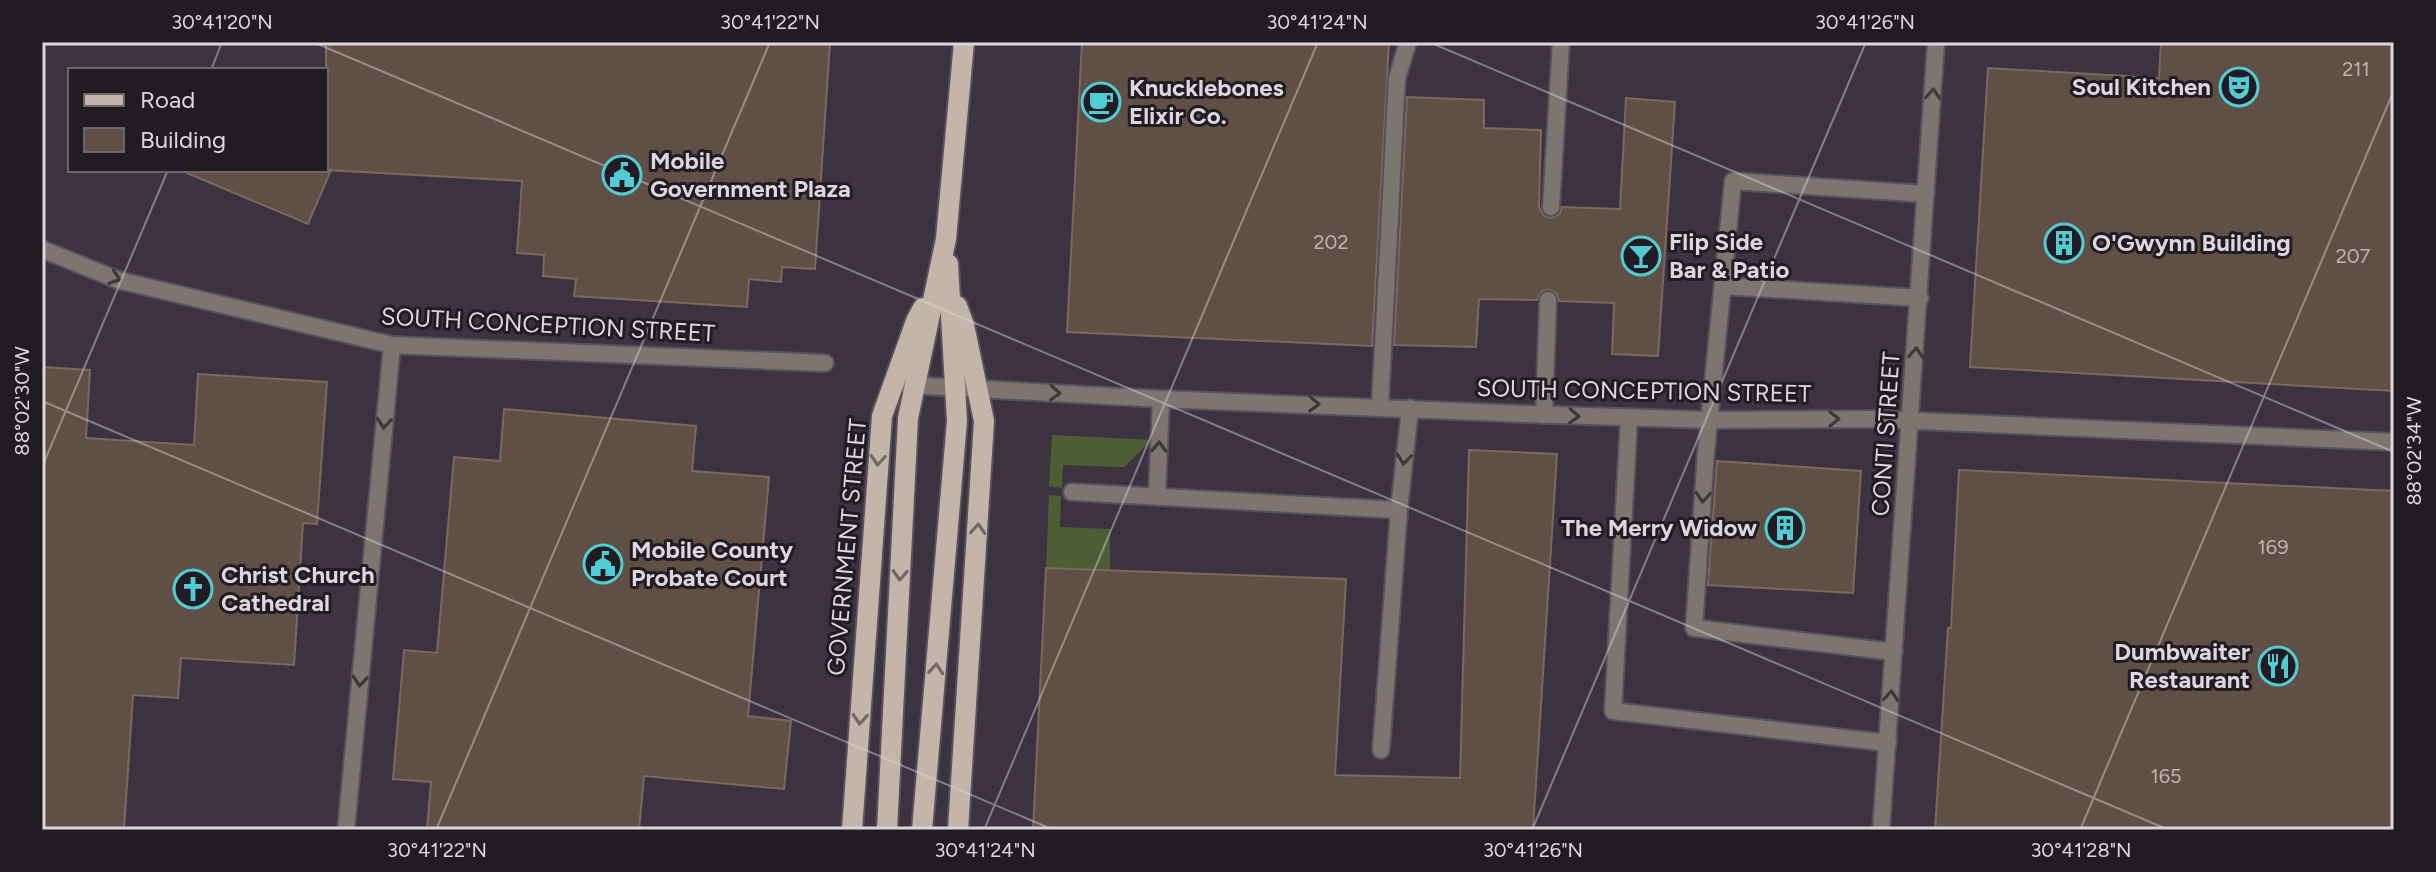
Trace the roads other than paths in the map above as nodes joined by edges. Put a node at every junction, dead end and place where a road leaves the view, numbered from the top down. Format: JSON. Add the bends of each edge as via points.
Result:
{"nodes":[{"id":1,"x":964,"y":42,"type":"edge"},
{"id":2,"x":1408,"y":42,"type":"edge"},
{"id":3,"x":1561,"y":42,"type":"edge"},
{"id":4,"x":1936,"y":42,"type":"edge"},
{"id":5,"x":1926,"y":194,"type":"junction"},
{"id":6,"x":1551,"y":207,"type":"dead end"},
{"id":7,"x":42,"y":249,"type":"edge"},
{"id":8,"x":943,"y":282,"type":"junction"},
{"id":9,"x":1723,"y":286,"type":"junction"},
{"id":10,"x":1920,"y":298,"type":"junction"},
{"id":11,"x":1548,"y":300,"type":"dead end"},
{"id":12,"x":392,"y":345,"type":"junction"},
{"id":13,"x":825,"y":363,"type":"dead end"},
{"id":14,"x":893,"y":384,"type":"junction"},
{"id":15,"x":915,"y":386,"type":"junction"},
{"id":16,"x":955,"y":387,"type":"junction"},
{"id":17,"x":977,"y":389,"type":"junction"},
{"id":18,"x":1161,"y":399,"type":"junction"},
{"id":19,"x":1380,"y":406,"type":"junction"},
{"id":20,"x":1410,"y":408,"type":"junction"},
{"id":21,"x":1544,"y":415,"type":"junction"},
{"id":22,"x":1629,"y":418,"type":"junction"},
{"id":23,"x":1710,"y":420,"type":"junction"},
{"id":24,"x":1911,"y":421,"type":"junction"},
{"id":25,"x":2394,"y":442,"type":"edge"},
{"id":26,"x":1072,"y":492,"type":"dead end"},
{"id":27,"x":1157,"y":496,"type":"junction"},
{"id":28,"x":1399,"y":510,"type":"junction"},
{"id":29,"x":1894,"y":652,"type":"junction"},
{"id":30,"x":1888,"y":743,"type":"junction"},
{"id":31,"x":1381,"y":750,"type":"dead end"},
{"id":32,"x":346,"y":830,"type":"edge"},
{"id":33,"x":852,"y":830,"type":"edge"},
{"id":34,"x":887,"y":830,"type":"edge"},
{"id":35,"x":922,"y":830,"type":"edge"},
{"id":36,"x":958,"y":830,"type":"edge"},
{"id":37,"x":1881,"y":830,"type":"edge"}],
"edges":[{"from":1,"to":8,"type":"main road","name":"GOVERNMENT STREET"},
{"from":2,"to":19,"type":"street","via":[[1397,78]]},
{"from":3,"to":6,"type":"street"},
{"from":5,"to":4,"type":"street","name":"CONTI STREET","one_way":true},
{"from":5,"to":9,"type":"street","via":[[1733,181]]},
{"from":5,"to":10,"type":"street","name":"CONTI STREET"},
{"from":7,"to":12,"type":"street","name":"SOUTH CONCEPTION STREET","one_way":true,"via":[[118,280]]},
{"from":8,"to":14,"type":"main road","name":"GOVERNMENT STREET","via":[[916,321]]},
{"from":8,"to":15,"type":"main road","name":"GOVERNMENT STREET"},
{"from":8,"to":16,"type":"main road","name":"GOVERNMENT STREET"},
{"from":8,"to":17,"type":"main road","via":[[964,325]]},
{"from":9,"to":10,"type":"street"},
{"from":9,"to":23,"type":"street"},
{"from":24,"to":10,"type":"street","name":"CONTI STREET","one_way":true},
{"from":11,"to":21,"type":"street"},
{"from":12,"to":13,"type":"street","name":"SOUTH CONCEPTION STREET"},
{"from":12,"to":32,"type":"street","one_way":true},
{"from":14,"to":15,"type":"street","name":"SOUTH CONCEPTION STREET"},
{"from":14,"to":33,"type":"main road","name":"GOVERNMENT STREET","one_way":true,"via":[[879,435]]},
{"from":15,"to":16,"type":"street","name":"SOUTH CONCEPTION STREET"},
{"from":15,"to":34,"type":"main road","name":"GOVERNMENT STREET","one_way":true,"via":[[907,437]]},
{"from":16,"to":17,"type":"street","name":"SOUTH CONCEPTION STREET"},
{"from":35,"to":16,"type":"main road","name":"GOVERNMENT STREET","one_way":true,"via":[[956,445]]},
{"from":17,"to":18,"type":"street","name":"SOUTH CONCEPTION STREET","one_way":true},
{"from":36,"to":17,"type":"main road","one_way":true,"via":[[983,447]]},
{"from":18,"to":19,"type":"street","name":"SOUTH CONCEPTION STREET","one_way":true},
{"from":27,"to":18,"type":"street","one_way":true},
{"from":19,"to":20,"type":"street","name":"SOUTH CONCEPTION STREET"},
{"from":20,"to":21,"type":"street","name":"SOUTH CONCEPTION STREET"},
{"from":20,"to":28,"type":"street","one_way":true},
{"from":21,"to":22,"type":"street","name":"SOUTH CONCEPTION STREET","one_way":true},
{"from":22,"to":23,"type":"street","name":"SOUTH CONCEPTION STREET"},
{"from":22,"to":30,"type":"street","via":[[1613,711]]},
{"from":23,"to":24,"type":"street","name":"SOUTH CONCEPTION STREET","one_way":true},
{"from":23,"to":29,"type":"street","one_way":true,"via":[[1694,628]]},
{"from":24,"to":25,"type":"street","name":"SOUTH CONCEPTION STREET"},
{"from":24,"to":29,"type":"street","name":"CONTI STREET"},
{"from":26,"to":27,"type":"street"},
{"from":27,"to":28,"type":"street"},
{"from":28,"to":31,"type":"street"},
{"from":30,"to":29,"type":"street","name":"CONTI STREET","one_way":true},
{"from":30,"to":37,"type":"street","name":"CONTI STREET"}]}
